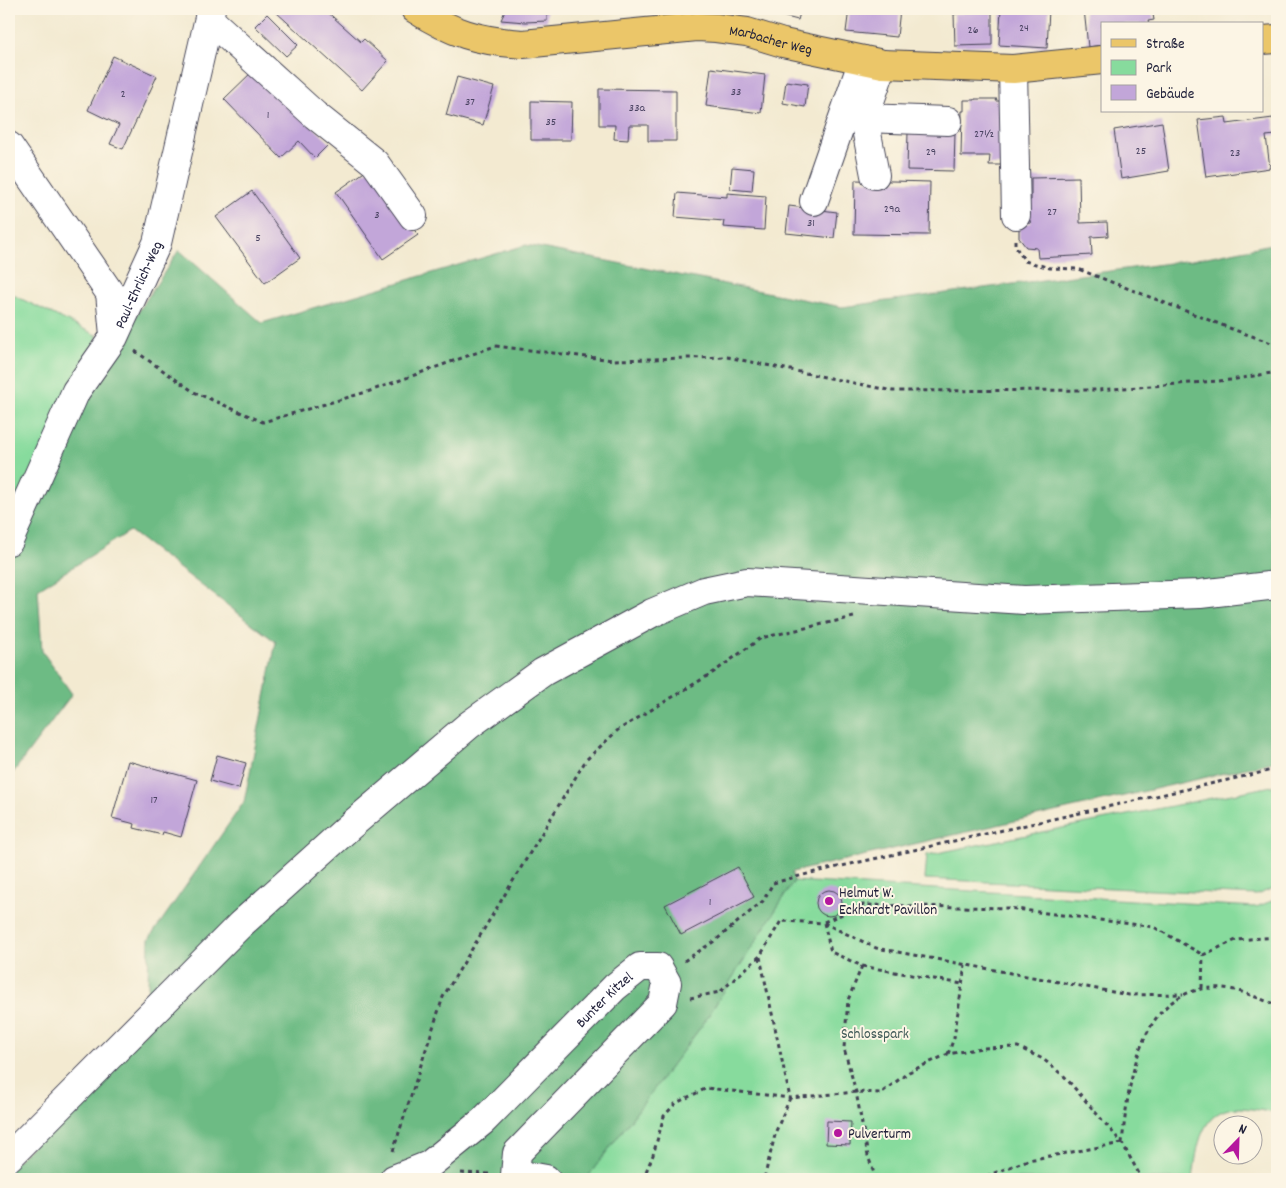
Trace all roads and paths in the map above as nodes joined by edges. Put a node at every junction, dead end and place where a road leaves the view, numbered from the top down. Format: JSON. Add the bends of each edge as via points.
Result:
{"nodes":[{"id":1,"x":415,"y":9,"type":"edge"},
{"id":2,"x":210,"y":14,"type":"edge"},
{"id":3,"x":1277,"y":39,"type":"edge"},
{"id":4,"x":1264,"y":40,"type":"edge"},
{"id":5,"x":1101,"y":60,"type":"edge"},
{"id":6,"x":873,"y":62,"type":"junction"},
{"id":7,"x":1013,"y":69,"type":"junction"},
{"id":8,"x":864,"y":118,"type":"junction"},
{"id":9,"x":948,"y":121,"type":"dead end"},
{"id":10,"x":9,"y":146,"type":"edge"},
{"id":11,"x":875,"y":175,"type":"dead end"},
{"id":12,"x":814,"y":201,"type":"dead end"},
{"id":13,"x":1016,"y":214,"type":"joint"},
{"id":14,"x":414,"y":216,"type":"dead end"},
{"id":15,"x":114,"y":337,"type":"junction"},
{"id":16,"x":1277,"y":345,"type":"edge"},
{"id":17,"x":1277,"y":372,"type":"edge"},
{"id":18,"x":9,"y":540,"type":"edge"},
{"id":19,"x":1277,"y":585,"type":"edge"},
{"id":20,"x":862,"y":614,"type":"dead end"},
{"id":21,"x":1277,"y":769,"type":"edge"},
{"id":22,"x":824,"y":923,"type":"junction"},
{"id":23,"x":1277,"y":937,"type":"edge"},
{"id":24,"x":1203,"y":954,"type":"junction"},
{"id":25,"x":760,"y":956,"type":"junction"},
{"id":26,"x":965,"y":965,"type":"junction"},
{"id":27,"x":862,"y":966,"type":"junction"},
{"id":28,"x":662,"y":975,"type":"junction"},
{"id":29,"x":962,"y":984,"type":"junction"},
{"id":30,"x":1202,"y":988,"type":"junction"},
{"id":31,"x":720,"y":992,"type":"dead end"},
{"id":32,"x":1183,"y":994,"type":"junction"},
{"id":33,"x":1277,"y":1005,"type":"edge"},
{"id":34,"x":948,"y":1054,"type":"junction"},
{"id":35,"x":856,"y":1092,"type":"junction"},
{"id":36,"x":790,"y":1098,"type":"junction"},
{"id":37,"x":1122,"y":1143,"type":"junction"},
{"id":38,"x":392,"y":1152,"type":"dead end"},
{"id":39,"x":9,"y":1157,"type":"edge"},
{"id":40,"x":458,"y":1173,"type":"dead end"},
{"id":41,"x":515,"y":1175,"type":"junction"},
{"id":42,"x":394,"y":1179,"type":"edge"},
{"id":43,"x":546,"y":1179,"type":"edge"},
{"id":44,"x":643,"y":1179,"type":"edge"},
{"id":45,"x":764,"y":1179,"type":"edge"},
{"id":46,"x":876,"y":1179,"type":"edge"},
{"id":47,"x":978,"y":1179,"type":"edge"},
{"id":48,"x":1142,"y":1179,"type":"edge"}],
"edges":[{"from":1,"to":6,"type":"main road","name":"Marbacher Weg","via":[[438,24],[494,42],[523,44],[716,28],[748,32],[783,43]]},
{"from":2,"to":14,"type":"street","via":[[315,115],[375,163]]},
{"from":2,"to":15,"type":"street","name":"Paul-Ehrlich-Weg","via":[[157,243]]},
{"from":3,"to":4,"type":"main road"},
{"from":5,"to":7,"type":"main road","name":"Marbacher Weg"},
{"from":6,"to":7,"type":"main road","name":"Marbacher Weg"},
{"from":6,"to":8,"type":"street"},
{"from":6,"to":12,"type":"street"},
{"from":7,"to":13,"type":"street"},
{"from":8,"to":9,"type":"street"},
{"from":8,"to":11,"type":"street"},
{"from":10,"to":15,"type":"street","via":[[110,293]]},
{"from":13,"to":16,"type":"path","via":[[1015,246],[1025,261],[1050,268],[1078,269]]},
{"from":15,"to":17,"type":"path","via":[[194,392],[263,422],[370,391],[496,346],[613,360],[727,357],[893,391],[1098,390],[1231,380]]},
{"from":15,"to":18,"type":"street","name":"Paul-Ehrlich-Weg","via":[[76,391]]},
{"from":19,"to":39,"type":"street","via":[[1200,594],[1024,600],[747,582],[704,591],[652,613],[543,672],[469,725],[240,924]]},
{"from":20,"to":38,"type":"path","via":[[761,638],[714,672],[618,730],[586,760],[443,997]]},
{"from":21,"to":28,"type":"path","via":[[773,883],[763,901],[716,940]]},
{"from":22,"to":24,"type":"path","via":[[864,905],[1008,908],[1154,927]]},
{"from":22,"to":25,"type":"path","via":[[781,921]]},
{"from":22,"to":26,"type":"path","via":[[876,948]]},
{"from":22,"to":27,"type":"path","via":[[831,952]]},
{"from":23,"to":24,"type":"path","via":[[1236,940]]},
{"from":24,"to":30,"type":"path"},
{"from":25,"to":31,"type":"path"},
{"from":25,"to":36,"type":"path"},
{"from":26,"to":29,"type":"path"},
{"from":26,"to":32,"type":"path","via":[[1130,995]]},
{"from":27,"to":29,"type":"path"},
{"from":27,"to":35,"type":"path","via":[[848,1000],[844,1048]]},
{"from":28,"to":41,"type":"street","via":[[667,983],[663,1003],[517,1153]]},
{"from":28,"to":42,"type":"street","name":"Bunter Kitzel","via":[[658,967],[640,967],[615,987],[483,1121],[429,1165]]},
{"from":29,"to":34,"type":"path","via":[[954,1038]]},
{"from":30,"to":32,"type":"path"},
{"from":30,"to":33,"type":"path","via":[[1224,988]]},
{"from":32,"to":37,"type":"path","via":[[1166,1004],[1137,1056],[1127,1099]]},
{"from":34,"to":35,"type":"path","via":[[909,1072],[881,1093]]},
{"from":34,"to":37,"type":"path","via":[[982,1048],[1018,1047],[1043,1059],[1065,1077]]},
{"from":35,"to":36,"type":"path"},
{"from":35,"to":46,"type":"path","via":[[868,1156]]},
{"from":36,"to":44,"type":"path","via":[[707,1088],[676,1102],[664,1116]]},
{"from":36,"to":45,"type":"path","via":[[776,1131]]},
{"from":37,"to":47,"type":"path","via":[[1028,1160]]},
{"from":37,"to":48,"type":"path"},
{"from":40,"to":41,"type":"path"},
{"from":41,"to":43,"type":"street"}]}
